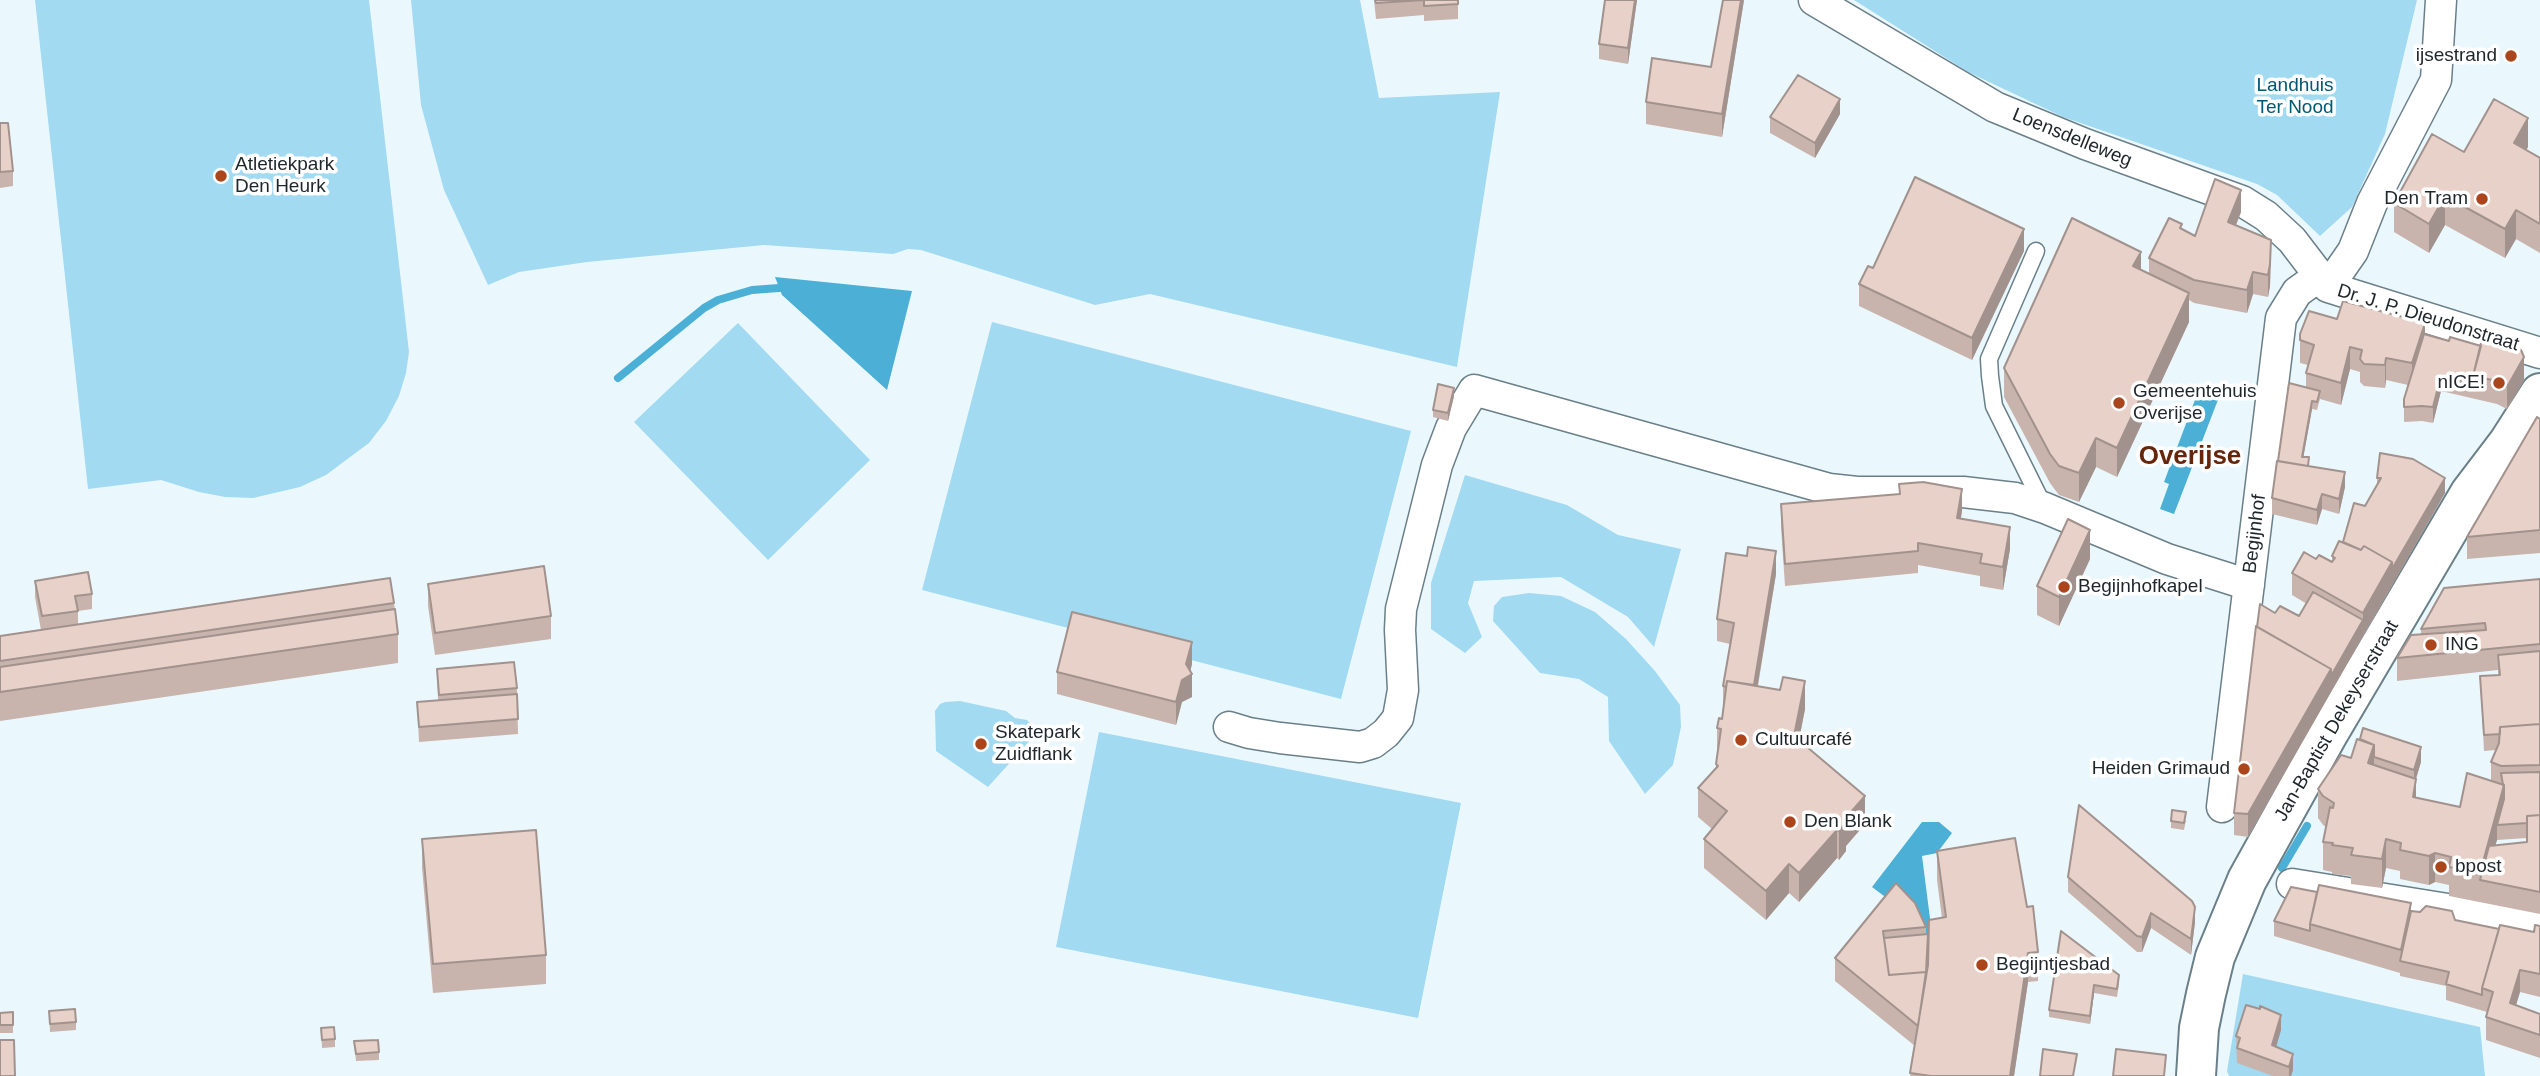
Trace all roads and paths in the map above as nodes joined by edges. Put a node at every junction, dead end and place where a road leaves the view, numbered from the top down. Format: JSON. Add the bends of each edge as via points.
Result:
{"nodes":[{"id":1,"x":1814,"y":0,"type":"edge"},
{"id":2,"x":2441,"y":0,"type":"edge"},
{"id":3,"x":2036,"y":251,"type":"dead end"},
{"id":4,"x":2324,"y":283,"type":"junction"},
{"id":5,"x":2540,"y":353,"type":"edge"},
{"id":6,"x":2540,"y":393,"type":"edge"},
{"id":7,"x":2045,"y":508,"type":"junction"},
{"id":8,"x":2249,"y":585,"type":"junction"},
{"id":9,"x":1229,"y":727,"type":"dead end"},
{"id":10,"x":2222,"y":807,"type":"dead end"},
{"id":11,"x":2292,"y":884,"type":"edge"},
{"id":12,"x":2540,"y":924,"type":"edge"},
{"id":13,"x":2196,"y":1076,"type":"edge"}],
"edges":[{"from":1,"to":4,"type":"street","name":"Loensdelleweg","via":[[1994,107],[2242,201],[2292,240]]},
{"from":2,"to":4,"type":"street","name":"Begijnhof","via":[[2436,80],[2353,251]]},
{"from":3,"to":7,"type":"lane","via":[[1989,359],[1994,406]]},
{"from":4,"to":5,"type":"street","name":"Dr. J. P. Dieudonstraat"},
{"from":4,"to":8,"type":"street","name":"Begijnhof","via":[[2311,282],[2297,292],[2281,318]]},
{"from":6,"to":13,"type":"main road","name":"Jan-Baptist Dekeyserstraat","via":[[2470,493],[2225,898],[2199,1028]]},
{"from":7,"to":8,"type":"street","via":[[2167,559]]},
{"from":7,"to":9,"type":"street","via":[[1994,494],[1829,489],[1474,390],[1451,428],[1437,465],[1401,609],[1403,690],[1398,718],[1373,743],[1360,747]]},
{"from":8,"to":10,"type":"street","name":"Begijnhof"},
{"from":11,"to":12,"type":"street"}]}
